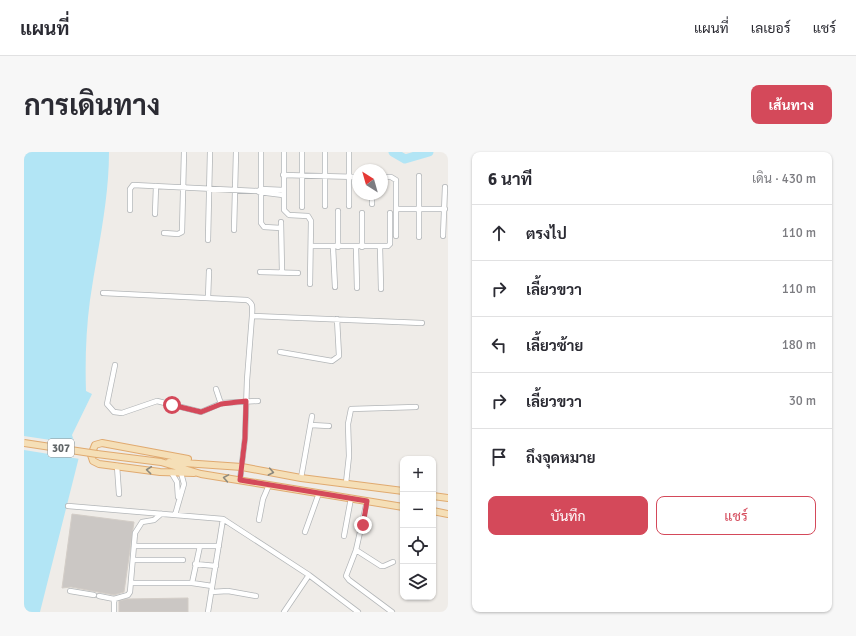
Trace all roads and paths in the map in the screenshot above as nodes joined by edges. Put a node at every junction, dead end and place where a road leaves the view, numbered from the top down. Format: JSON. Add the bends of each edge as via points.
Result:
{"nodes":[{"id":1,"x":184,"y":152,"type":"edge"},
{"id":2,"x":210,"y":152,"type":"edge"},
{"id":3,"x":236,"y":152,"type":"edge"},
{"id":4,"x":261,"y":152,"type":"edge"},
{"id":5,"x":284,"y":152,"type":"edge"},
{"id":6,"x":302,"y":152,"type":"edge"},
{"id":7,"x":325,"y":152,"type":"edge"},
{"id":8,"x":349,"y":152,"type":"edge"},
{"id":9,"x":283,"y":175,"type":"junction"},
{"id":10,"x":419,"y":176,"type":"dead end"},
{"id":11,"x":302,"y":177,"type":"junction"},
{"id":12,"x":324,"y":177,"type":"junction"},
{"id":13,"x":348,"y":177,"type":"junction"},
{"id":14,"x":352,"y":177,"type":"edge"},
{"id":15,"x":388,"y":178,"type":"edge"},
{"id":16,"x":156,"y":186,"type":"junction"},
{"id":17,"x":183,"y":187,"type":"junction"},
{"id":18,"x":445,"y":187,"type":"dead end"},
{"id":19,"x":209,"y":188,"type":"junction"},
{"id":20,"x":235,"y":189,"type":"junction"},
{"id":21,"x":260,"y":191,"type":"junction"},
{"id":22,"x":283,"y":193,"type":"junction"},
{"id":23,"x":372,"y":200,"type":"edge"},
{"id":24,"x":446,"y":200,"type":"edge"},
{"id":25,"x":372,"y":204,"type":"dead end"},
{"id":26,"x":325,"y":206,"type":"dead end"},
{"id":27,"x":349,"y":206,"type":"dead end"},
{"id":28,"x":302,"y":207,"type":"dead end"},
{"id":29,"x":396,"y":209,"type":"junction"},
{"id":30,"x":419,"y":209,"type":"junction"},
{"id":31,"x":445,"y":209,"type":"junction"},
{"id":32,"x":130,"y":210,"type":"dead end"},
{"id":33,"x":338,"y":211,"type":"dead end"},
{"id":34,"x":362,"y":213,"type":"dead end"},
{"id":35,"x":390,"y":213,"type":"dead end"},
{"id":36,"x":155,"y":214,"type":"dead end"},
{"id":37,"x":446,"y":226,"type":"edge"},
{"id":38,"x":234,"y":230,"type":"dead end"},
{"id":39,"x":164,"y":233,"type":"dead end"},
{"id":40,"x":396,"y":236,"type":"dead end"},
{"id":41,"x":444,"y":236,"type":"dead end"},
{"id":42,"x":419,"y":237,"type":"dead end"},
{"id":43,"x":208,"y":240,"type":"dead end"},
{"id":44,"x":311,"y":246,"type":"junction"},
{"id":45,"x":336,"y":247,"type":"junction"},
{"id":46,"x":356,"y":247,"type":"junction"},
{"id":47,"x":362,"y":247,"type":"junction"},
{"id":48,"x":380,"y":247,"type":"junction"},
{"id":49,"x":209,"y":271,"type":"dead end"},
{"id":50,"x":260,"y":272,"type":"dead end"},
{"id":51,"x":282,"y":272,"type":"junction"},
{"id":52,"x":298,"y":273,"type":"dead end"},
{"id":53,"x":310,"y":284,"type":"dead end"},
{"id":54,"x":335,"y":287,"type":"dead end"},
{"id":55,"x":357,"y":288,"type":"dead end"},
{"id":56,"x":381,"y":289,"type":"dead end"},
{"id":57,"x":103,"y":293,"type":"dead end"},
{"id":58,"x":208,"y":298,"type":"junction"},
{"id":59,"x":252,"y":316,"type":"junction"},
{"id":60,"x":337,"y":320,"type":"junction"},
{"id":61,"x":422,"y":323,"type":"dead end"},
{"id":62,"x":280,"y":352,"type":"dead end"},
{"id":63,"x":115,"y":365,"type":"dead end"},
{"id":64,"x":216,"y":389,"type":"dead end"},
{"id":65,"x":246,"y":401,"type":"junction"},
{"id":66,"x":258,"y":401,"type":"dead end"},
{"id":67,"x":221,"y":404,"type":"junction"},
{"id":68,"x":416,"y":407,"type":"dead end"},
{"id":69,"x":312,"y":416,"type":"dead end"},
{"id":70,"x":311,"y":425,"type":"junction"},
{"id":71,"x":329,"y":426,"type":"dead end"},
{"id":72,"x":24,"y":443,"type":"edge"},
{"id":73,"x":161,"y":462,"type":"junction"},
{"id":74,"x":205,"y":463,"type":"junction"},
{"id":75,"x":117,"y":466,"type":"junction"},
{"id":76,"x":242,"y":467,"type":"junction"},
{"id":77,"x":170,"y":472,"type":"junction"},
{"id":78,"x":181,"y":473,"type":"junction"},
{"id":79,"x":201,"y":474,"type":"junction"},
{"id":80,"x":301,"y":478,"type":"junction"},
{"id":81,"x":240,"y":480,"type":"junction"},
{"id":82,"x":346,"y":483,"type":"junction"},
{"id":83,"x":269,"y":485,"type":"junction"},
{"id":84,"x":400,"y":491,"type":"edge"},
{"id":85,"x":319,"y":493,"type":"junction"},
{"id":86,"x":119,"y":494,"type":"dead end"},
{"id":87,"x":436,"y":496,"type":"edge"},
{"id":88,"x":351,"y":498,"type":"junction"},
{"id":89,"x":448,"y":498,"type":"edge"},
{"id":90,"x":178,"y":499,"type":"junction"},
{"id":91,"x":367,"y":501,"type":"junction"},
{"id":92,"x":68,"y":506,"type":"dead end"},
{"id":93,"x":400,"y":506,"type":"edge"},
{"id":94,"x":436,"y":512,"type":"edge"},
{"id":95,"x":161,"y":514,"type":"junction"},
{"id":96,"x":448,"y":514,"type":"edge"},
{"id":97,"x":175,"y":515,"type":"junction"},
{"id":98,"x":223,"y":519,"type":"junction"},
{"id":99,"x":260,"y":520,"type":"dead end"},
{"id":100,"x":305,"y":532,"type":"dead end"},
{"id":101,"x":344,"y":536,"type":"dead end"},
{"id":102,"x":134,"y":546,"type":"junction"},
{"id":103,"x":200,"y":546,"type":"junction"},
{"id":104,"x":219,"y":546,"type":"junction"},
{"id":105,"x":356,"y":550,"type":"junction"},
{"id":106,"x":133,"y":560,"type":"junction"},
{"id":107,"x":183,"y":560,"type":"dead end"},
{"id":108,"x":393,"y":562,"type":"dead end"},
{"id":109,"x":195,"y":564,"type":"junction"},
{"id":110,"x":216,"y":566,"type":"junction"},
{"id":111,"x":309,"y":575,"type":"junction"},
{"id":112,"x":131,"y":583,"type":"junction"},
{"id":113,"x":192,"y":583,"type":"junction"},
{"id":114,"x":212,"y":586,"type":"junction"},
{"id":115,"x":70,"y":591,"type":"dead end"},
{"id":116,"x":211,"y":592,"type":"junction"},
{"id":117,"x":256,"y":596,"type":"dead end"},
{"id":118,"x":114,"y":599,"type":"junction"},
{"id":119,"x":114,"y":612,"type":"edge"},
{"id":120,"x":208,"y":612,"type":"edge"},
{"id":121,"x":284,"y":612,"type":"edge"},
{"id":122,"x":358,"y":612,"type":"edge"},
{"id":123,"x":392,"y":612,"type":"edge"}],
"edges":[{"from":1,"to":17,"type":"street"},
{"from":2,"to":19,"type":"street"},
{"from":3,"to":20,"type":"street"},
{"from":4,"to":21,"type":"street"},
{"from":5,"to":9,"type":"street"},
{"from":6,"to":11,"type":"street"},
{"from":7,"to":12,"type":"street"},
{"from":8,"to":13,"type":"street"},
{"from":9,"to":11,"type":"street"},
{"from":9,"to":22,"type":"street"},
{"from":10,"to":30,"type":"street"},
{"from":11,"to":12,"type":"street"},
{"from":11,"to":28,"type":"street"},
{"from":12,"to":13,"type":"street"},
{"from":12,"to":26,"type":"street"},
{"from":13,"to":14,"type":"street"},
{"from":13,"to":27,"type":"street"},
{"from":15,"to":29,"type":"street","via":[[396,180]]},
{"from":16,"to":17,"type":"street"},
{"from":16,"to":32,"type":"street","via":[[131,186]]},
{"from":16,"to":36,"type":"street"},
{"from":17,"to":19,"type":"street"},
{"from":17,"to":39,"type":"street","via":[[182,232]]},
{"from":18,"to":24,"type":"street"},
{"from":19,"to":20,"type":"street"},
{"from":19,"to":43,"type":"street"},
{"from":20,"to":21,"type":"street"},
{"from":20,"to":38,"type":"street"},
{"from":21,"to":22,"type":"street"},
{"from":21,"to":51,"type":"street","via":[[262,226],[281,225]]},
{"from":22,"to":44,"type":"street","via":[[285,213],[310,217]]},
{"from":23,"to":25,"type":"street"},
{"from":24,"to":31,"type":"street"},
{"from":29,"to":30,"type":"street"},
{"from":29,"to":40,"type":"street"},
{"from":30,"to":31,"type":"street"},
{"from":30,"to":42,"type":"street"},
{"from":31,"to":37,"type":"street"},
{"from":33,"to":45,"type":"street"},
{"from":34,"to":47,"type":"street"},
{"from":35,"to":48,"type":"street","via":[[390,244]]},
{"from":37,"to":41,"type":"street"},
{"from":44,"to":45,"type":"street"},
{"from":44,"to":53,"type":"street"},
{"from":45,"to":46,"type":"street"},
{"from":45,"to":54,"type":"street"},
{"from":46,"to":47,"type":"street"},
{"from":46,"to":55,"type":"street"},
{"from":47,"to":48,"type":"street"},
{"from":48,"to":56,"type":"street"},
{"from":49,"to":58,"type":"street"},
{"from":50,"to":51,"type":"street"},
{"from":51,"to":52,"type":"street"},
{"from":57,"to":58,"type":"street"},
{"from":58,"to":59,"type":"street","via":[[247,300],[252,305]]},
{"from":59,"to":60,"type":"street"},
{"from":59,"to":65,"type":"street"},
{"from":60,"to":61,"type":"street"},
{"from":60,"to":62,"type":"street","via":[[338,356],[332,361]]},
{"from":63,"to":67,"type":"street","via":[[107,404],[114,412],[122,413],[157,401],[201,412]]},
{"from":64,"to":67,"type":"street"},
{"from":65,"to":66,"type":"street"},
{"from":65,"to":67,"type":"street"},
{"from":65,"to":76,"type":"street"},
{"from":68,"to":82,"type":"street","via":[[351,409]]},
{"from":69,"to":70,"type":"street"},
{"from":70,"to":71,"type":"street"},
{"from":70,"to":80,"type":"street"},
{"from":72,"to":73,"type":"main road","number":"307","bridge":true},
{"from":73,"to":74,"type":"main road","number":"307"},
{"from":73,"to":79,"type":"main road","number":"307"},
{"from":74,"to":75,"type":"main road","via":[[112,444],[95,445],[91,455],[93,461]]},
{"from":74,"to":76,"type":"main road","number":"307"},
{"from":77,"to":75,"type":"main road","one_way":true},
{"from":75,"to":86,"type":"street"},
{"from":76,"to":80,"type":"main road","number":"307","one_way":true},
{"from":76,"to":81,"type":"street"},
{"from":77,"to":78,"type":"main road"},
{"from":77,"to":90,"type":"street","via":[[177,482]]},
{"from":78,"to":79,"type":"main road"},
{"from":78,"to":90,"type":"street","via":[[184,484]]},
{"from":81,"to":79,"type":"main road","number":"307","one_way":true},
{"from":80,"to":82,"type":"main road","number":"307"},
{"from":81,"to":83,"type":"main road","number":"307"},
{"from":82,"to":84,"type":"main road","number":"307"},
{"from":83,"to":85,"type":"main road","number":"307"},
{"from":83,"to":99,"type":"street","via":[[263,499]]},
{"from":85,"to":88,"type":"main road","number":"307"},
{"from":85,"to":100,"type":"street"},
{"from":87,"to":89,"type":"main road"},
{"from":88,"to":91,"type":"main road","number":"307"},
{"from":88,"to":101,"type":"street"},
{"from":90,"to":97,"type":"street"},
{"from":91,"to":93,"type":"main road","number":"307"},
{"from":91,"to":105,"type":"street"},
{"from":92,"to":95,"type":"street"},
{"from":94,"to":96,"type":"main road"},
{"from":95,"to":97,"type":"street"},
{"from":95,"to":102,"type":"street","via":[[154,520],[138,525]]},
{"from":97,"to":98,"type":"street"},
{"from":98,"to":104,"type":"street"},
{"from":98,"to":111,"type":"street"},
{"from":102,"to":103,"type":"street"},
{"from":102,"to":106,"type":"street"},
{"from":103,"to":104,"type":"street"},
{"from":103,"to":109,"type":"street"},
{"from":104,"to":110,"type":"street"},
{"from":105,"to":108,"type":"street","via":[[380,566]]},
{"from":105,"to":123,"type":"street","via":[[346,573],[347,578]]},
{"from":106,"to":107,"type":"street"},
{"from":106,"to":112,"type":"street"},
{"from":109,"to":110,"type":"street"},
{"from":109,"to":113,"type":"street"},
{"from":110,"to":114,"type":"street"},
{"from":111,"to":121,"type":"street"},
{"from":111,"to":122,"type":"street"},
{"from":112,"to":113,"type":"street"},
{"from":112,"to":118,"type":"street","via":[[128,595]]},
{"from":113,"to":114,"type":"street"},
{"from":114,"to":116,"type":"street"},
{"from":115,"to":118,"type":"street"},
{"from":116,"to":117,"type":"street","via":[[228,591]]},
{"from":116,"to":120,"type":"street"},
{"from":118,"to":119,"type":"street"}]}
